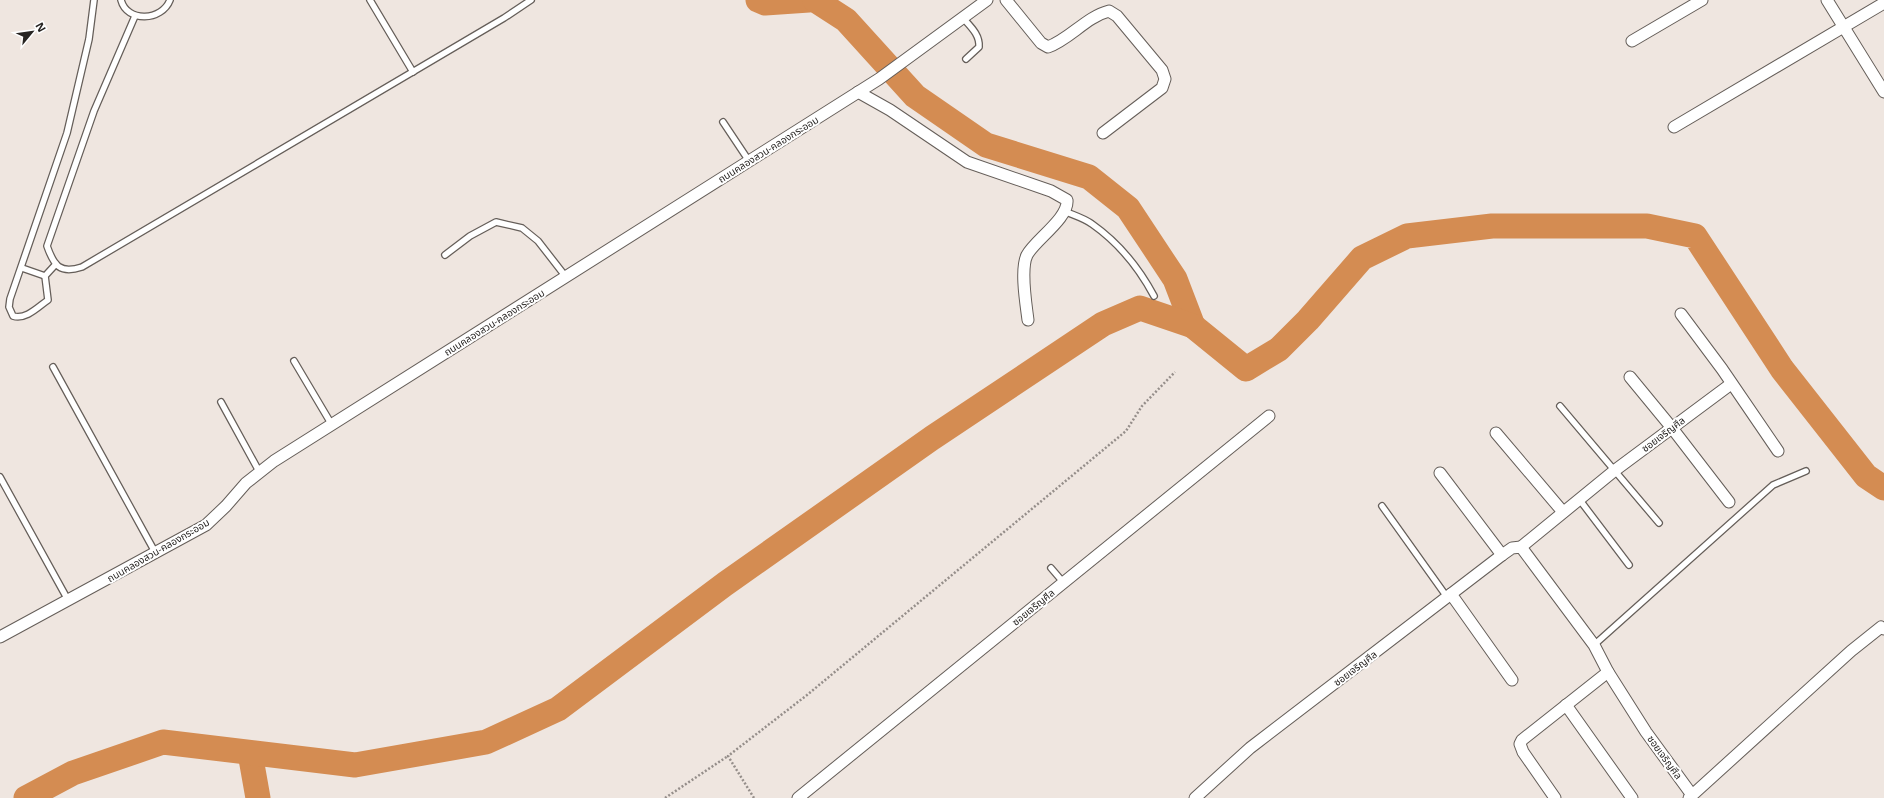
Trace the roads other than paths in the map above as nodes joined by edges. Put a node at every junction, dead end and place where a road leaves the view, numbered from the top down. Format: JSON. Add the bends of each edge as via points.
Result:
{"nodes":[{"id":1,"x":94,"y":0,"type":"edge"},
{"id":2,"x":121,"y":0,"type":"edge"},
{"id":3,"x":170,"y":0,"type":"edge"},
{"id":4,"x":370,"y":0,"type":"edge"},
{"id":5,"x":531,"y":0,"type":"edge"},
{"id":6,"x":987,"y":0,"type":"edge"},
{"id":7,"x":1006,"y":0,"type":"edge"},
{"id":8,"x":1702,"y":0,"type":"edge"},
{"id":9,"x":1827,"y":0,"type":"edge"},
{"id":10,"x":1884,"y":3,"type":"edge"},
{"id":11,"x":135,"y":16,"type":"junction"},
{"id":12,"x":963,"y":18,"type":"junction"},
{"id":13,"x":1843,"y":26,"type":"junction"},
{"id":14,"x":1632,"y":41,"type":"dead end"},
{"id":15,"x":966,"y":59,"type":"dead end"},
{"id":16,"x":413,"y":72,"type":"junction"},
{"id":17,"x":858,"y":92,"type":"junction"},
{"id":18,"x":1884,"y":92,"type":"edge"},
{"id":19,"x":723,"y":122,"type":"dead end"},
{"id":20,"x":1674,"y":127,"type":"dead end"},
{"id":21,"x":1103,"y":133,"type":"dead end"},
{"id":22,"x":749,"y":161,"type":"junction"},
{"id":23,"x":1064,"y":211,"type":"junction"},
{"id":24,"x":445,"y":255,"type":"dead end"},
{"id":25,"x":56,"y":264,"type":"junction"},
{"id":26,"x":22,"y":268,"type":"junction"},
{"id":27,"x":46,"y":276,"type":"junction"},
{"id":28,"x":566,"y":277,"type":"junction"},
{"id":29,"x":1154,"y":296,"type":"dead end"},
{"id":30,"x":1681,"y":314,"type":"dead end"},
{"id":31,"x":1028,"y":320,"type":"dead end"},
{"id":32,"x":294,"y":361,"type":"dead end"},
{"id":33,"x":53,"y":367,"type":"dead end"},
{"id":34,"x":1630,"y":377,"type":"dead end"},
{"id":35,"x":1731,"y":384,"type":"junction"},
{"id":36,"x":221,"y":402,"type":"dead end"},
{"id":37,"x":1560,"y":406,"type":"dead end"},
{"id":38,"x":1269,"y":416,"type":"dead end"},
{"id":39,"x":332,"y":424,"type":"junction"},
{"id":40,"x":1672,"y":428,"type":"junction"},
{"id":41,"x":1496,"y":433,"type":"dead end"},
{"id":42,"x":1778,"y":451,"type":"dead end"},
{"id":43,"x":1614,"y":471,"type":"junction"},
{"id":44,"x":1806,"y":471,"type":"dead end"},
{"id":45,"x":260,"y":473,"type":"junction"},
{"id":46,"x":1440,"y":473,"type":"dead end"},
{"id":47,"x":0,"y":477,"type":"edge"},
{"id":48,"x":1579,"y":499,"type":"junction"},
{"id":49,"x":1729,"y":502,"type":"dead end"},
{"id":50,"x":1382,"y":506,"type":"dead end"},
{"id":51,"x":1563,"y":512,"type":"junction"},
{"id":52,"x":1659,"y":523,"type":"dead end"},
{"id":53,"x":1521,"y":547,"type":"junction"},
{"id":54,"x":155,"y":552,"type":"junction"},
{"id":55,"x":1502,"y":555,"type":"junction"},
{"id":56,"x":1629,"y":565,"type":"dead end"},
{"id":57,"x":1051,"y":568,"type":"dead end"},
{"id":58,"x":1063,"y":582,"type":"junction"},
{"id":59,"x":1449,"y":595,"type":"junction"},
{"id":60,"x":68,"y":600,"type":"junction"},
{"id":61,"x":1883,"y":627,"type":"edge"},
{"id":62,"x":0,"y":637,"type":"edge"},
{"id":63,"x":1594,"y":645,"type":"junction"},
{"id":64,"x":1608,"y":672,"type":"junction"},
{"id":65,"x":1512,"y":680,"type":"dead end"},
{"id":66,"x":1566,"y":705,"type":"junction"},
{"id":67,"x":1694,"y":796,"type":"edge"},
{"id":68,"x":798,"y":798,"type":"edge"},
{"id":69,"x":1195,"y":798,"type":"edge"},
{"id":70,"x":1555,"y":798,"type":"edge"},
{"id":71,"x":1632,"y":798,"type":"edge"}],
"edges":[{"from":1,"to":26,"type":"lane","via":[[89,39],[67,133]]},
{"from":2,"to":11,"type":"lane","via":[[122,5]]},
{"from":3,"to":11,"type":"lane","via":[[167,8],[152,17]]},
{"from":4,"to":16,"type":"lane"},
{"from":5,"to":16,"type":"lane"},
{"from":6,"to":12,"type":"street","name":"ถนนคลองสวน-คลองกระออม"},
{"from":7,"to":21,"type":"street","via":[[1041,43],[1048,47],[1061,42],[1099,14],[1109,11],[1117,16],[1162,70],[1165,79],[1162,88]]},
{"from":8,"to":14,"type":"street"},
{"from":9,"to":13,"type":"street"},
{"from":10,"to":13,"type":"street"},
{"from":11,"to":25,"type":"lane","via":[[94,111],[47,246]]},
{"from":12,"to":15,"type":"lane","via":[[980,42],[979,48]]},
{"from":12,"to":17,"type":"street","name":"ถนนคลองสวน-คลองกระออม"},
{"from":13,"to":18,"type":"street"},
{"from":13,"to":20,"type":"street"},
{"from":16,"to":25,"type":"lane","via":[[82,267],[71,271],[58,268]]},
{"from":17,"to":22,"type":"street","name":"ถนนคลองสวน-คลองกระออม"},
{"from":17,"to":23,"type":"street","via":[[890,110],[967,162],[1064,197],[1067,203]]},
{"from":19,"to":22,"type":"lane"},
{"from":22,"to":28,"type":"street","name":"ถนนคลองสวน-คลองกระออม"},
{"from":23,"to":29,"type":"lane","via":[[1091,223],[1123,250]]},
{"from":23,"to":31,"type":"street","via":[[1028,254],[1024,277]]},
{"from":24,"to":28,"type":"lane","via":[[470,236],[496,222],[522,228],[538,241]]},
{"from":25,"to":27,"type":"lane"},
{"from":26,"to":27,"type":"lane"},
{"from":26,"to":27,"type":"lane","via":[[9,307],[13,316],[19,318],[27,315],[48,300]]},
{"from":28,"to":39,"type":"street","name":"ถนนคลองสวน-คลองกระออม"},
{"from":30,"to":35,"type":"street"},
{"from":32,"to":39,"type":"lane"},
{"from":33,"to":54,"type":"lane"},
{"from":34,"to":40,"type":"street"},
{"from":35,"to":40,"type":"street","name":"ซอยเจริญศีล"},
{"from":35,"to":42,"type":"street"},
{"from":36,"to":45,"type":"lane"},
{"from":37,"to":43,"type":"lane"},
{"from":38,"to":58,"type":"street","name":"ซอยเจริญศีล"},
{"from":39,"to":45,"type":"street","name":"ถนนคลองสวน-คลองกระออม","via":[[274,461]]},
{"from":40,"to":43,"type":"street","name":"ซอยเจริญศีล"},
{"from":40,"to":49,"type":"street"},
{"from":41,"to":51,"type":"street"},
{"from":43,"to":48,"type":"street","name":"ซอยเจริญศีล"},
{"from":43,"to":52,"type":"lane"},
{"from":44,"to":63,"type":"lane","via":[[1773,485]]},
{"from":45,"to":54,"type":"street","name":"ถนนคลองสวน-คลองกระออม","via":[[246,483],[206,524]]},
{"from":46,"to":55,"type":"street"},
{"from":47,"to":60,"type":"lane"},
{"from":48,"to":51,"type":"street","name":"ซอยเจริญศีล"},
{"from":48,"to":56,"type":"lane"},
{"from":50,"to":59,"type":"lane"},
{"from":51,"to":53,"type":"street","name":"ซอยเจริญศีล"},
{"from":53,"to":55,"type":"street","name":"ซอยเจริญศีล","via":[[1512,548]]},
{"from":53,"to":63,"type":"street","name":"ซอยเจริญศีล"},
{"from":54,"to":60,"type":"street","name":"ถนนคลองสวน-คลองกระออม"},
{"from":55,"to":59,"type":"street","name":"ซอยเจริญศีล"},
{"from":57,"to":58,"type":"lane"},
{"from":58,"to":68,"type":"street","name":"ซอยเจริญศีล"},
{"from":59,"to":65,"type":"street"},
{"from":59,"to":69,"type":"street","name":"ซอยเจริญศีล","via":[[1250,748]]},
{"from":60,"to":62,"type":"street","name":"ถนนคลองสวน-คลองกระออม"},
{"from":61,"to":67,"type":"street","name":"ซอยเจริญศีล","via":[[1851,651]]},
{"from":63,"to":64,"type":"street","name":"ซอยเจริญศีล"},
{"from":64,"to":66,"type":"street"},
{"from":64,"to":67,"type":"street","name":"ซอยเจริญศีล","via":[[1646,732]]},
{"from":66,"to":70,"type":"street","via":[[1525,736],[1520,744]]},
{"from":66,"to":71,"type":"street"}]}
